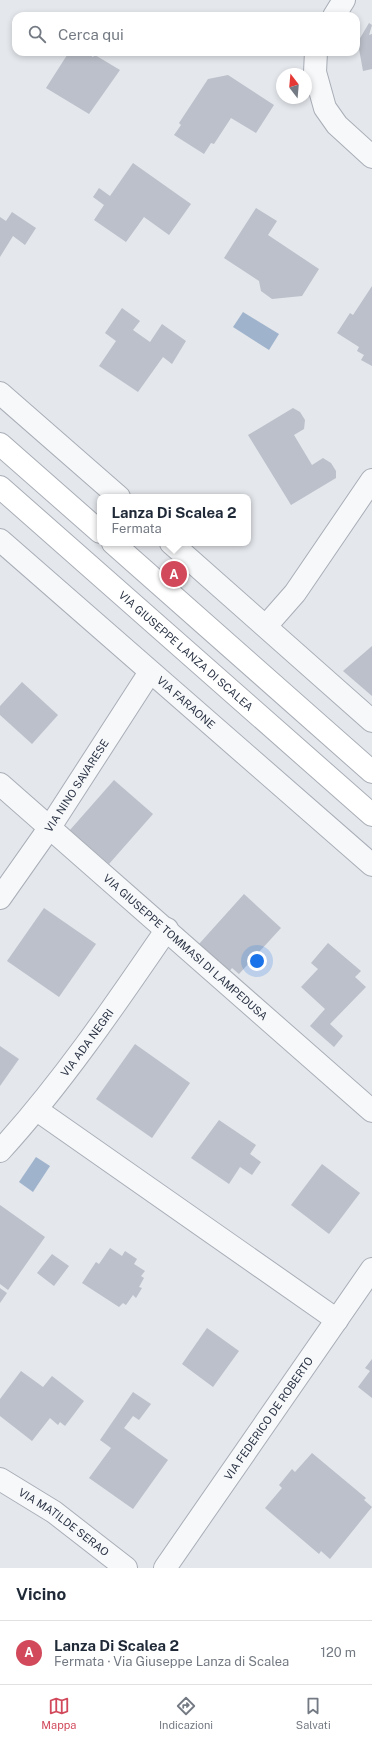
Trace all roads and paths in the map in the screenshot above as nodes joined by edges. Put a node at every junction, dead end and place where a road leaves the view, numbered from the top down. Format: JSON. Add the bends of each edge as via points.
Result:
{"nodes":[{"id":1,"x":344,"y":0,"type":"edge"},
{"id":2,"x":336,"y":12,"type":"edge"},
{"id":3,"x":316,"y":56,"type":"edge"},
{"id":4,"x":372,"y":157,"type":"edge"},
{"id":5,"x":0,"y":393,"type":"edge"},
{"id":6,"x":0,"y":444,"type":"edge"},
{"id":7,"x":372,"y":480,"type":"edge"},
{"id":8,"x":0,"y":488,"type":"edge"},
{"id":9,"x":116,"y":494,"type":"edge"},
{"id":10,"x":97,"y":529,"type":"edge"},
{"id":11,"x":0,"y":540,"type":"edge"},
{"id":12,"x":116,"y":546,"type":"edge"},
{"id":13,"x":175,"y":546,"type":"edge"},
{"id":14,"x":266,"y":626,"type":"junction"},
{"id":15,"x":150,"y":672,"type":"junction"},
{"id":16,"x":372,"y":721,"type":"edge"},
{"id":17,"x":372,"y":772,"type":"edge"},
{"id":18,"x":0,"y":784,"type":"edge"},
{"id":19,"x":372,"y":815,"type":"edge"},
{"id":20,"x":50,"y":827,"type":"junction"},
{"id":21,"x":372,"y":865,"type":"edge"},
{"id":22,"x":0,"y":898,"type":"edge"},
{"id":23,"x":167,"y":929,"type":"junction"},
{"id":24,"x":36,"y":1110,"type":"junction"},
{"id":25,"x":372,"y":1110,"type":"edge"},
{"id":26,"x":0,"y":1151,"type":"edge"},
{"id":27,"x":372,"y":1269,"type":"edge"},
{"id":28,"x":337,"y":1320,"type":"junction"},
{"id":29,"x":0,"y":1479,"type":"edge"},
{"id":30,"x":126,"y":1568,"type":"edge"},
{"id":31,"x":165,"y":1568,"type":"edge"}],
"edges":[{"from":1,"to":2,"type":"street"},
{"from":3,"to":4,"type":"street","via":[[315,72],[325,108],[337,125]]},
{"from":5,"to":9,"type":"street"},
{"from":6,"to":10,"type":"street"},
{"from":7,"to":14,"type":"street","via":[[294,593]]},
{"from":8,"to":19,"type":"street","name":"VIA GIUSEPPE LANZA DI SCALEA"},
{"from":11,"to":15,"type":"street","name":"VIA FARAONE"},
{"from":12,"to":17,"type":"street"},
{"from":13,"to":14,"type":"street"},
{"from":14,"to":16,"type":"street"},
{"from":15,"to":20,"type":"street","name":"VIA NINO SAVARESE"},
{"from":15,"to":21,"type":"street","name":"VIA FARAONE"},
{"from":18,"to":20,"type":"street","name":"VIA GIUSEPPE TOMMASI DI LAMPEDUSA"},
{"from":20,"to":22,"type":"street","name":"VIA NINO SAVARESE"},
{"from":20,"to":23,"type":"street","name":"VIA GIUSEPPE TOMMASI DI LAMPEDUSA"},
{"from":23,"to":24,"type":"street","name":"VIA ADA NEGRI"},
{"from":23,"to":25,"type":"street","name":"VIA GIUSEPPE TOMMASI DI LAMPEDUSA"},
{"from":24,"to":26,"type":"street","name":"VIA ADA NEGRI"},
{"from":24,"to":28,"type":"street"},
{"from":27,"to":28,"type":"street","name":"VIA FEDERICO DE ROBERTO"},
{"from":28,"to":31,"type":"street","name":"VIA FEDERICO DE ROBERTO"},
{"from":29,"to":30,"type":"street","name":"VIA MATILDE SERAO","via":[[54,1512]]}]}
